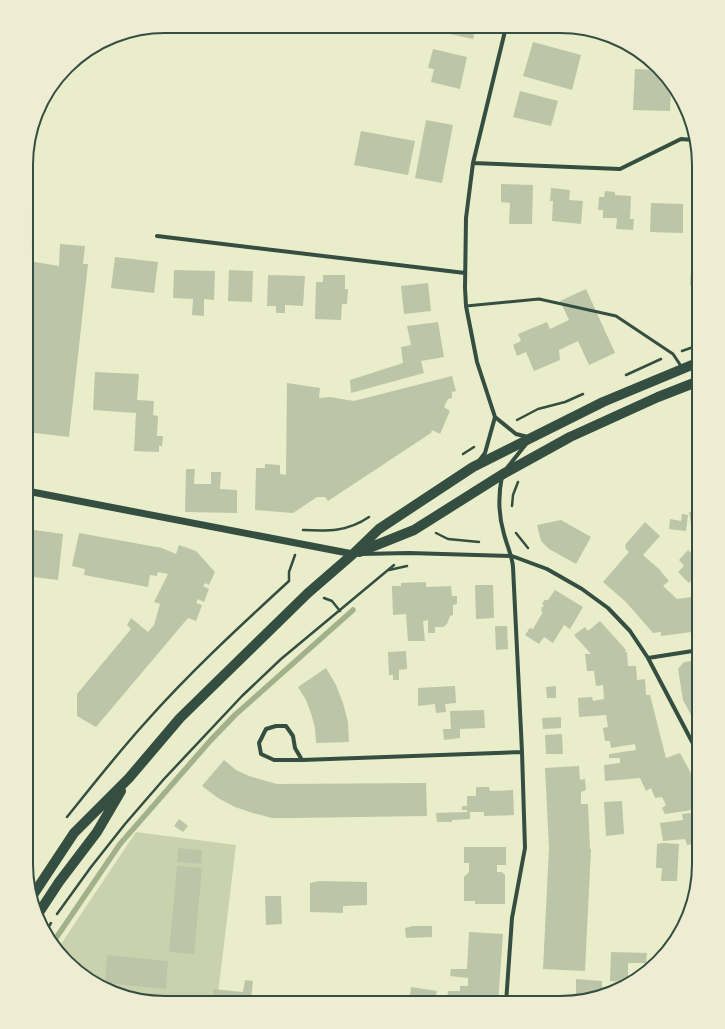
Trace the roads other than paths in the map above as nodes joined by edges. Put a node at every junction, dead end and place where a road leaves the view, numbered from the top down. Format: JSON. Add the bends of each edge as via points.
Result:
{"nodes":[{"id":1,"x":505,"y":33,"type":"edge"},
{"id":2,"x":690,"y":140,"type":"edge"},
{"id":3,"x":473,"y":163,"type":"junction"},
{"id":4,"x":157,"y":236,"type":"dead end"},
{"id":5,"x":465,"y":274,"type":"junction"},
{"id":6,"x":466,"y":306,"type":"junction"},
{"id":7,"x":692,"y":364,"type":"edge"},
{"id":8,"x":682,"y":368,"type":"junction"},
{"id":9,"x":692,"y":383,"type":"edge"},
{"id":10,"x":495,"y":417,"type":"junction"},
{"id":11,"x":531,"y":437,"type":"junction"},
{"id":12,"x":473,"y":467,"type":"junction"},
{"id":13,"x":503,"y":474,"type":"junction"},
{"id":14,"x":33,"y":492,"type":"edge"},
{"id":15,"x":353,"y":554,"type":"junction"},
{"id":16,"x":512,"y":556,"type":"junction"},
{"id":17,"x":692,"y":651,"type":"edge"},
{"id":18,"x":648,"y":658,"type":"junction"},
{"id":19,"x":692,"y":742,"type":"edge"},
{"id":20,"x":522,"y":752,"type":"junction"},
{"id":21,"x":302,"y":760,"type":"junction"},
{"id":22,"x":129,"y":778,"type":"junction"},
{"id":23,"x":36,"y":890,"type":"edge"},
{"id":24,"x":41,"y":909,"type":"edge"},
{"id":25,"x":506,"y":996,"type":"edge"}],
"edges":[{"from":1,"to":3,"type":"street"},
{"from":2,"to":3,"type":"street","via":[[681,139],[620,169]]},
{"from":3,"to":5,"type":"street","via":[[466,218]]},
{"from":4,"to":5,"type":"street"},
{"from":5,"to":6,"type":"street"},
{"from":6,"to":8,"type":"lane","via":[[539,299],[616,316],[673,354]]},
{"from":6,"to":10,"type":"street","via":[[477,362]]},
{"from":7,"to":8,"type":"main road"},
{"from":8,"to":11,"type":"main road"},
{"from":9,"to":13,"type":"main road","via":[[570,437]]},
{"from":10,"to":11,"type":"street","via":[[516,434]]},
{"from":10,"to":12,"type":"street","via":[[485,453]]},
{"from":11,"to":12,"type":"main road"},
{"from":11,"to":13,"type":"street"},
{"from":12,"to":15,"type":"main road","via":[[379,529]]},
{"from":13,"to":15,"type":"main road","via":[[414,530]]},
{"from":13,"to":16,"type":"street","via":[[499,510],[503,533]]},
{"from":14,"to":15,"type":"street"},
{"from":15,"to":16,"type":"street"},
{"from":15,"to":22,"type":"main road","via":[[308,593],[180,718]]},
{"from":16,"to":18,"type":"street","via":[[547,569],[588,593],[608,608],[630,631]]},
{"from":16,"to":20,"type":"street"},
{"from":17,"to":18,"type":"street"},
{"from":18,"to":19,"type":"street"},
{"from":20,"to":21,"type":"street"},
{"from":20,"to":25,"type":"street","via":[[525,848],[512,918]]},
{"from":21,"to":21,"type":"street","via":[[295,748],[293,736],[286,726],[266,729],[259,744],[262,754],[274,760]]},
{"from":22,"to":23,"type":"main road","via":[[74,833]]},
{"from":22,"to":24,"type":"main road","via":[[97,832]]}]}
